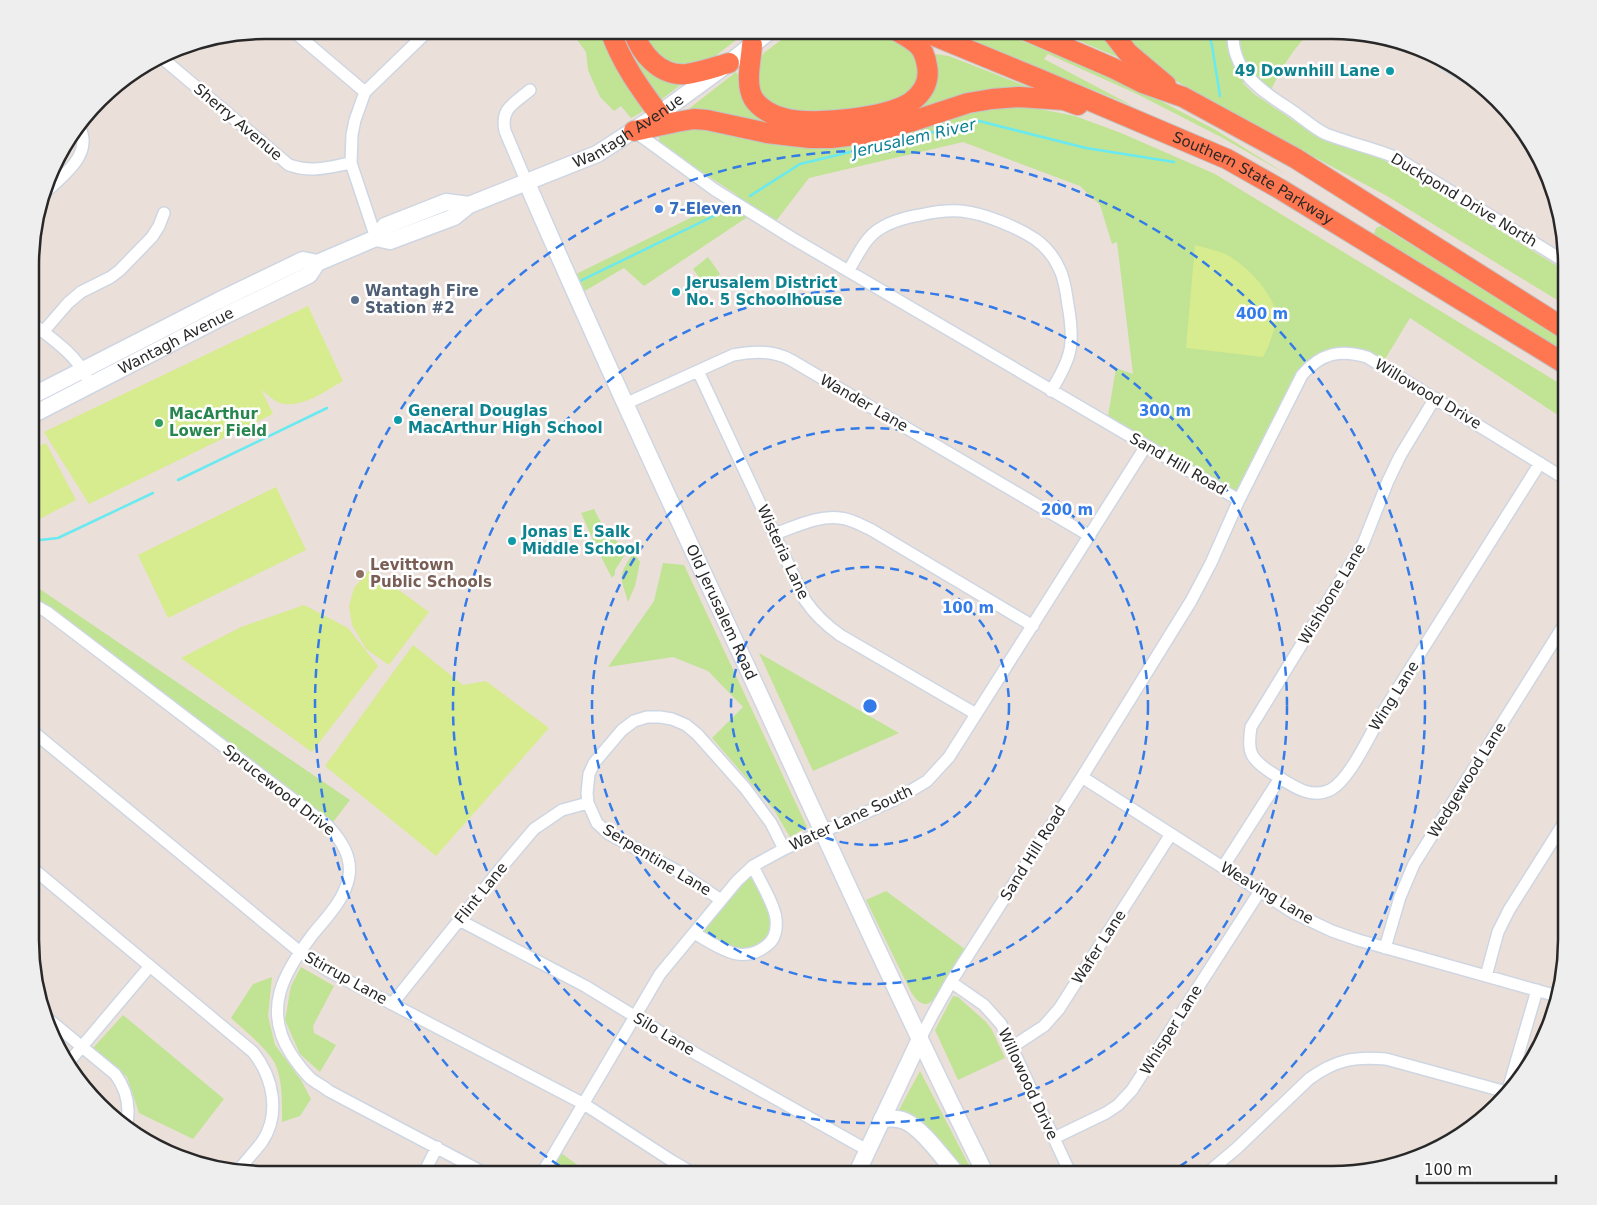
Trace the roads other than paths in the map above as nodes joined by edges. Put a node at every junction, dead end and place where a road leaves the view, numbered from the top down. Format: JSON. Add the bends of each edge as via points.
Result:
{"nodes":[{"id":1,"x":303,"y":39,"type":"edge"},
{"id":2,"x":420,"y":39,"type":"edge"},
{"id":3,"x":613,"y":39,"type":"edge"},
{"id":4,"x":636,"y":39,"type":"edge"},
{"id":5,"x":760,"y":39,"type":"edge"},
{"id":6,"x":909,"y":39,"type":"edge"},
{"id":7,"x":942,"y":39,"type":"edge"},
{"id":8,"x":1046,"y":39,"type":"edge"},
{"id":9,"x":1117,"y":39,"type":"edge"},
{"id":10,"x":1234,"y":39,"type":"edge"},
{"id":11,"x":752,"y":45,"type":"junction"},
{"id":12,"x":166,"y":61,"type":"edge"},
{"id":13,"x":729,"y":63,"type":"junction"},
{"id":14,"x":530,"y":90,"type":"dead end"},
{"id":15,"x":365,"y":92,"type":"junction"},
{"id":16,"x":1177,"y":95,"type":"junction"},
{"id":17,"x":659,"y":114,"type":"junction"},
{"id":18,"x":634,"y":131,"type":"junction"},
{"id":19,"x":81,"y":133,"type":"edge"},
{"id":20,"x":1227,"y":159,"type":"junction"},
{"id":21,"x":351,"y":163,"type":"junction"},
{"id":22,"x":527,"y":183,"type":"junction"},
{"id":23,"x":54,"y":184,"type":"edge"},
{"id":24,"x":164,"y":213,"type":"dead end"},
{"id":25,"x":376,"y":238,"type":"junction"},
{"id":26,"x":1558,"y":257,"type":"edge"},
{"id":27,"x":849,"y":270,"type":"junction"},
{"id":28,"x":1558,"y":324,"type":"edge"},
{"id":29,"x":39,"y":329,"type":"edge"},
{"id":30,"x":43,"y":332,"type":"junction"},
{"id":31,"x":1558,"y":359,"type":"edge"},
{"id":32,"x":698,"y":371,"type":"junction"},
{"id":33,"x":87,"y":377,"type":"junction"},
{"id":34,"x":1051,"y":391,"type":"junction"},
{"id":35,"x":39,"y":394,"type":"edge"},
{"id":36,"x":1436,"y":398,"type":"junction"},
{"id":37,"x":625,"y":404,"type":"junction"},
{"id":38,"x":39,"y":410,"type":"edge"},
{"id":39,"x":1146,"y":446,"type":"junction"},
{"id":40,"x":1540,"y":463,"type":"junction"},
{"id":41,"x":1558,"y":474,"type":"edge"},
{"id":42,"x":1239,"y":500,"type":"junction"},
{"id":43,"x":774,"y":534,"type":"junction"},
{"id":44,"x":1090,"y":536,"type":"junction"},
{"id":45,"x":39,"y":608,"type":"edge"},
{"id":46,"x":1033,"y":626,"type":"junction"},
{"id":47,"x":1558,"y":634,"type":"edge"},
{"id":48,"x":976,"y":714,"type":"junction"},
{"id":49,"x":39,"y":737,"type":"edge"},
{"id":50,"x":1082,"y":777,"type":"junction"},
{"id":51,"x":1280,"y":778,"type":"junction"},
{"id":52,"x":588,"y":803,"type":"junction"},
{"id":53,"x":823,"y":832,"type":"junction"},
{"id":54,"x":1558,"y":833,"type":"edge"},
{"id":55,"x":1171,"y":834,"type":"junction"},
{"id":56,"x":784,"y":849,"type":"junction"},
{"id":57,"x":753,"y":866,"type":"junction"},
{"id":58,"x":1224,"y":867,"type":"junction"},
{"id":59,"x":39,"y":874,"type":"edge"},
{"id":60,"x":1260,"y":891,"type":"junction"},
{"id":61,"x":721,"y":900,"type":"junction"},
{"id":62,"x":459,"y":920,"type":"junction"},
{"id":63,"x":694,"y":933,"type":"junction"},
{"id":64,"x":1385,"y":948,"type":"junction"},
{"id":65,"x":300,"y":952,"type":"junction"},
{"id":66,"x":150,"y":966,"type":"junction"},
{"id":67,"x":1486,"y":976,"type":"junction"},
{"id":68,"x":951,"y":982,"type":"junction"},
{"id":69,"x":1537,"y":990,"type":"junction"},
{"id":70,"x":1552,"y":994,"type":"edge"},
{"id":71,"x":392,"y":1004,"type":"junction"},
{"id":72,"x":634,"y":1017,"type":"junction"},
{"id":73,"x":55,"y":1025,"type":"edge"},
{"id":74,"x":920,"y":1039,"type":"junction"},
{"id":75,"x":1012,"y":1046,"type":"junction"},
{"id":76,"x":82,"y":1047,"type":"junction"},
{"id":77,"x":72,"y":1058,"type":"edge"},
{"id":78,"x":1512,"y":1077,"type":"edge"},
{"id":79,"x":1500,"y":1091,"type":"edge"},
{"id":80,"x":584,"y":1104,"type":"junction"},
{"id":81,"x":882,"y":1119,"type":"junction"},
{"id":82,"x":127,"y":1120,"type":"edge"},
{"id":83,"x":1054,"y":1138,"type":"junction"},
{"id":84,"x":437,"y":1147,"type":"junction"},
{"id":85,"x":867,"y":1150,"type":"junction"},
{"id":86,"x":243,"y":1165,"type":"edge"},
{"id":87,"x":428,"y":1166,"type":"edge"},
{"id":88,"x":472,"y":1166,"type":"edge"},
{"id":89,"x":546,"y":1166,"type":"edge"},
{"id":90,"x":681,"y":1166,"type":"edge"},
{"id":91,"x":860,"y":1166,"type":"edge"},
{"id":92,"x":950,"y":1166,"type":"edge"},
{"id":93,"x":982,"y":1166,"type":"edge"},
{"id":94,"x":1067,"y":1166,"type":"edge"},
{"id":95,"x":1216,"y":1166,"type":"edge"}],
"edges":[{"from":1,"to":15,"type":"street"},
{"from":2,"to":15,"type":"street"},
{"from":3,"to":17,"type":"highway","via":[[631,76]]},
{"from":4,"to":13,"type":"highway","via":[[644,55],[656,65],[676,73],[686,74]]},
{"from":5,"to":11,"type":"main road","name":"Wantagh Avenue"},
{"from":6,"to":11,"type":"highway","via":[[919,46],[926,59],[928,73],[926,85],[910,102],[886,112],[854,118],[804,121],[772,114],[753,97],[749,83]]},
{"from":7,"to":20,"type":"highway","name":"Southern State Parkway"},
{"from":8,"to":16,"type":"highway"},
{"from":9,"to":16,"type":"highway","via":[[1128,53]]},
{"from":10,"to":26,"type":"street","name":"Duckpond Drive North","via":[[1236,52],[1247,76],[1258,88],[1324,133],[1395,157]]},
{"from":11,"to":13,"type":"main road","name":"Wantagh Avenue"},
{"from":12,"to":21,"type":"street","name":"Sherry Avenue","via":[[289,165],[311,170]]},
{"from":13,"to":17,"type":"main road","name":"Wantagh Avenue"},
{"from":14,"to":22,"type":"street","via":[[510,107],[504,115],[503,124]]},
{"from":15,"to":21,"type":"street","via":[[352,135]]},
{"from":16,"to":28,"type":"highway","via":[[1295,158]]},
{"from":17,"to":18,"type":"main road","name":"Wantagh Avenue"},
{"from":18,"to":20,"type":"highway","via":[[694,119],[774,134],[831,138],[870,133],[968,103],[1018,97],[1064,100],[1182,147]]},
{"from":18,"to":22,"type":"main road","name":"Wantagh Avenue","via":[[597,154]]},
{"from":18,"to":27,"type":"street","name":"Sand Hill Road","via":[[723,194]]},
{"from":19,"to":23,"type":"street","via":[[83,150]]},
{"from":20,"to":31,"type":"highway","name":"Southern State Parkway"},
{"from":21,"to":25,"type":"street"},
{"from":22,"to":25,"type":"main road","name":"Wantagh Avenue","via":[[469,205],[446,202],[385,226]]},
{"from":22,"to":37,"type":"main road","name":"Old Jerusalem Road"},
{"from":24,"to":30,"type":"street","via":[[152,237],[120,270],[81,292]]},
{"from":25,"to":33,"type":"main road","name":"Wantagh Avenue","via":[[318,263],[303,260],[228,305],[122,349]]},
{"from":27,"to":34,"type":"street","name":"Sand Hill Road"},
{"from":27,"to":34,"type":"street","via":[[869,238],[878,230],[893,222],[938,211],[961,211],[980,216],[1036,240],[1060,269],[1071,322],[1071,350]]},
{"from":29,"to":30,"type":"street"},
{"from":30,"to":33,"type":"street","via":[[61,346]]},
{"from":32,"to":37,"type":"street","name":"Wander Lane"},
{"from":32,"to":43,"type":"street","name":"Wisteria Lane"},
{"from":32,"to":44,"type":"street","name":"Wander Lane","via":[[732,355],[748,352],[788,358]]},
{"from":33,"to":35,"type":"main road","name":"Wantagh Avenue"},
{"from":33,"to":38,"type":"main road","name":"Wantagh Avenue"},
{"from":34,"to":39,"type":"street","name":"Sand Hill Road"},
{"from":36,"to":40,"type":"street","name":"Willowood Drive"},
{"from":36,"to":42,"type":"street","name":"Willowood Drive","via":[[1367,357],[1355,353],[1325,357],[1302,375]]},
{"from":36,"to":51,"type":"street","name":"Wishbone Lane","via":[[1400,456],[1363,544],[1251,727],[1248,744],[1252,756]]},
{"from":37,"to":53,"type":"main road","name":"Old Jerusalem Road"},
{"from":39,"to":42,"type":"street","name":"Sand Hill Road"},
{"from":39,"to":44,"type":"street","name":"Water Lane South"},
{"from":40,"to":41,"type":"street","name":"Willowood Drive"},
{"from":40,"to":51,"type":"street","name":"Wing Lane","via":[[1338,785],[1315,794],[1299,790]]},
{"from":42,"to":50,"type":"street","name":"Sand Hill Road","via":[[1191,601]]},
{"from":43,"to":46,"type":"street","via":[[821,519],[851,520]]},
{"from":43,"to":48,"type":"street","name":"Wisteria Lane","via":[[805,600],[823,622]]},
{"from":44,"to":46,"type":"street","name":"Water Lane South"},
{"from":45,"to":65,"type":"street","name":"Sprucewood Drive","via":[[340,838],[349,864],[344,892]]},
{"from":46,"to":48,"type":"street","name":"Water Lane South"},
{"from":47,"to":64,"type":"street","name":"Wedgewood Lane","via":[[1414,864]]},
{"from":48,"to":53,"type":"street","name":"Water Lane South","via":[[949,757],[927,781],[894,800]]},
{"from":49,"to":65,"type":"street","name":"Stirrup Lane"},
{"from":50,"to":55,"type":"street","name":"Weaving Lane"},
{"from":50,"to":68,"type":"street","name":"Sand Hill Road"},
{"from":51,"to":58,"type":"street"},
{"from":52,"to":56,"type":"street","name":"Serpentine Lane","via":[[589,774],[594,763],[634,721],[660,716],[686,725],[696,734],[745,788],[771,823]]},
{"from":52,"to":61,"type":"street","name":"Serpentine Lane","via":[[597,824],[608,834],[682,873]]},
{"from":52,"to":62,"type":"street","name":"Flint Lane","via":[[562,810],[534,829]]},
{"from":53,"to":56,"type":"street","name":"Water Lane South"},
{"from":53,"to":74,"type":"main road","name":"Old Jerusalem Road"},
{"from":54,"to":67,"type":"street","via":[[1498,932]]},
{"from":55,"to":58,"type":"street","name":"Weaving Lane"},
{"from":55,"to":75,"type":"street","name":"Wafer Lane","via":[[1060,1009],[1044,1026]]},
{"from":56,"to":57,"type":"street","name":"Water Lane South"},
{"from":57,"to":61,"type":"street","name":"Water Lane South"},
{"from":57,"to":63,"type":"street","via":[[776,918],[773,939],[768,945],[755,954],[740,955]]},
{"from":58,"to":60,"type":"street","name":"Weaving Lane"},
{"from":59,"to":66,"type":"street"},
{"from":60,"to":64,"type":"street","name":"Weaving Lane","via":[[1294,913],[1332,931]]},
{"from":60,"to":83,"type":"street","name":"Whisper Lane","via":[[1132,1090],[1106,1113]]},
{"from":61,"to":63,"type":"street","name":"Water Lane South"},
{"from":62,"to":71,"type":"street","name":"Flint Lane"},
{"from":62,"to":72,"type":"street","name":"Silo Lane","via":[[585,986]]},
{"from":63,"to":72,"type":"street","name":"Water Lane South","via":[[660,974]]},
{"from":64,"to":67,"type":"street","name":"Weaving Lane"},
{"from":65,"to":71,"type":"street","name":"Stirrup Lane"},
{"from":65,"to":84,"type":"street","name":"Sprucewood Drive","via":[[283,981],[277,1002],[279,1028],[297,1064],[329,1091]]},
{"from":66,"to":76,"type":"street"},
{"from":66,"to":86,"type":"street","via":[[262,1063],[270,1082],[273,1102],[270,1125]]},
{"from":67,"to":69,"type":"street","name":"Weaving Lane"},
{"from":68,"to":74,"type":"street","name":"Sand Hill Road"},
{"from":68,"to":75,"type":"street","name":"Willowood Drive","via":[[984,1005],[1001,1024]]},
{"from":69,"to":70,"type":"street","name":"Weaving Lane"},
{"from":69,"to":78,"type":"street"},
{"from":71,"to":80,"type":"street","name":"Stirrup Lane"},
{"from":72,"to":80,"type":"street","name":"Water Lane South"},
{"from":72,"to":85,"type":"street","name":"Silo Lane"},
{"from":73,"to":76,"type":"street"},
{"from":74,"to":81,"type":"main road"},
{"from":74,"to":93,"type":"main road","name":"Old Jerusalem Road"},
{"from":75,"to":83,"type":"street","name":"Willowood Drive"},
{"from":76,"to":77,"type":"street"},
{"from":76,"to":82,"type":"street","via":[[115,1074],[124,1087]]},
{"from":79,"to":95,"type":"street","via":[[1386,1059],[1366,1057],[1344,1061],[1309,1079]]},
{"from":80,"to":89,"type":"street","name":"Water Lane South"},
{"from":80,"to":90,"type":"street","name":"Stirrup Lane"},
{"from":81,"to":85,"type":"main road"},
{"from":81,"to":92,"type":"main road","via":[[899,1120],[916,1128]]},
{"from":83,"to":94,"type":"street","name":"Willowood Drive"},
{"from":84,"to":87,"type":"street"},
{"from":84,"to":88,"type":"street","name":"Sprucewood Drive"},
{"from":85,"to":91,"type":"main road"}]}
